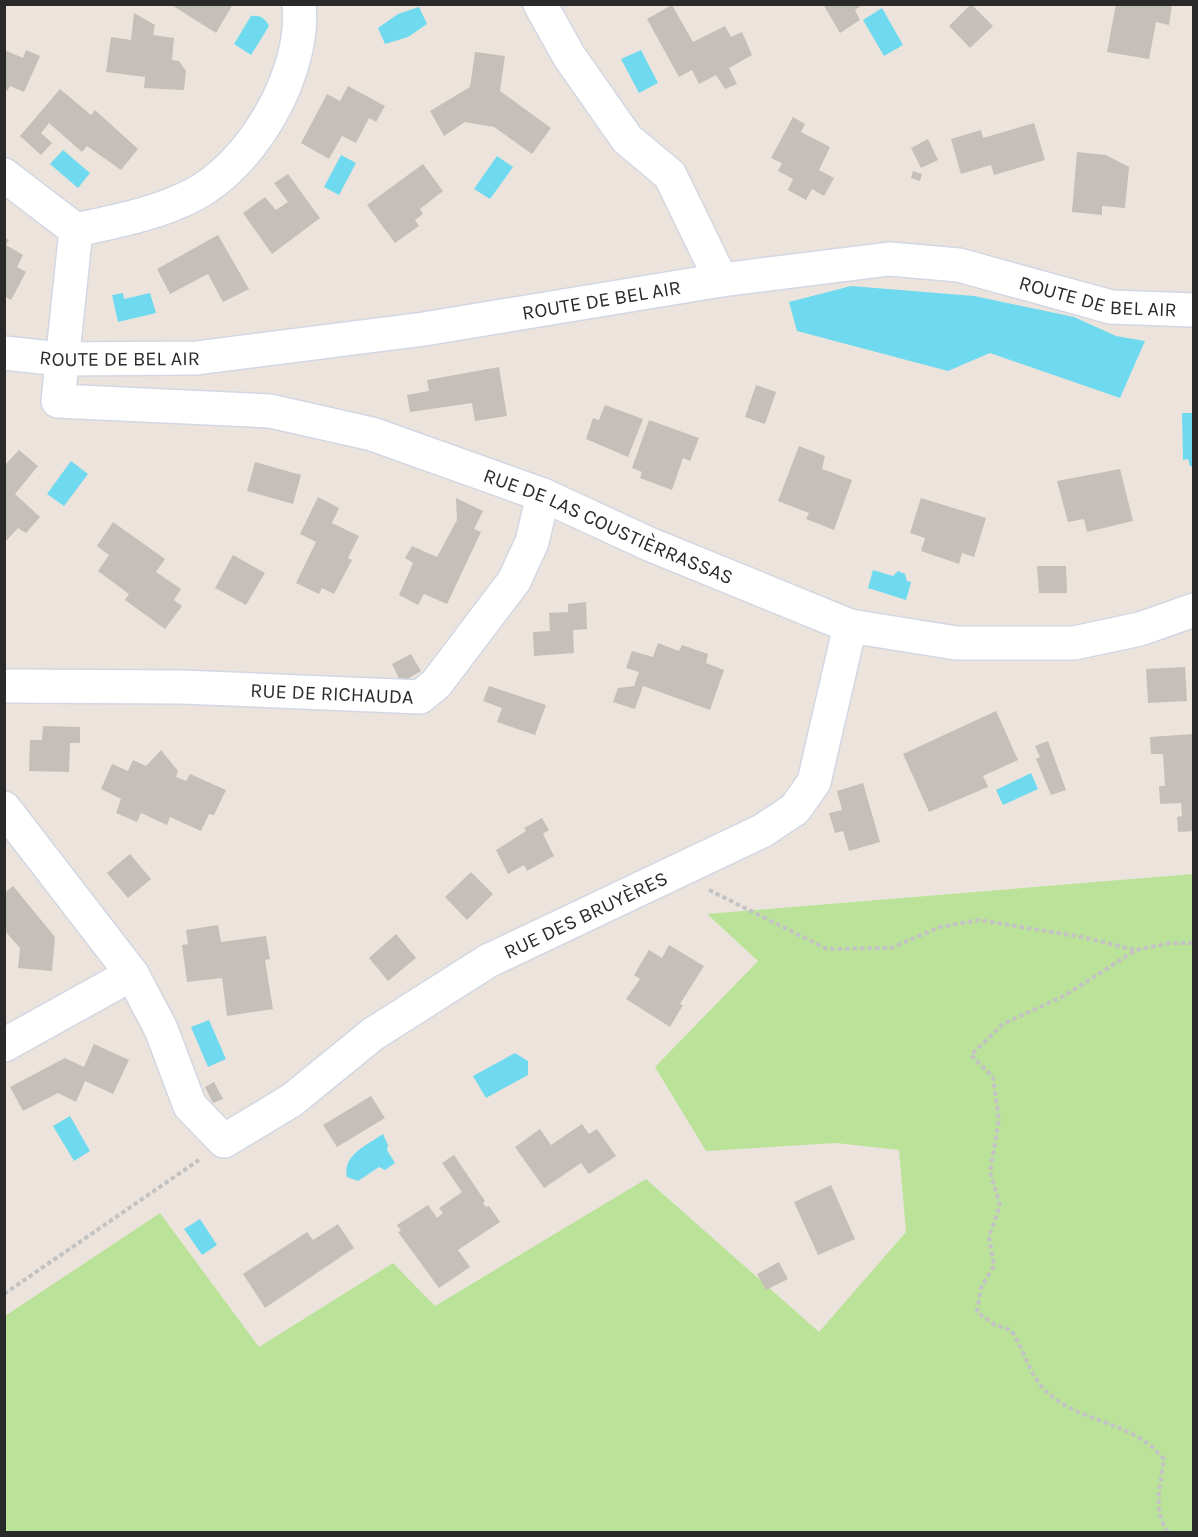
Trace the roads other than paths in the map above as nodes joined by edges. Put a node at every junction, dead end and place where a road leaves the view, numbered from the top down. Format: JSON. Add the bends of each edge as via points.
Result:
{"nodes":[{"id":1,"x":299,"y":4,"type":"edge"},
{"id":2,"x":540,"y":4,"type":"edge"},
{"id":3,"x":4,"y":175,"type":"edge"},
{"id":4,"x":76,"y":230,"type":"junction"},
{"id":5,"x":721,"y":280,"type":"junction"},
{"id":6,"x":1194,"y":310,"type":"edge"},
{"id":7,"x":4,"y":353,"type":"edge"},
{"id":8,"x":61,"y":359,"type":"junction"},
{"id":9,"x":543,"y":495,"type":"junction"},
{"id":10,"x":1194,"y":610,"type":"edge"},
{"id":11,"x":850,"y":626,"type":"junction"},
{"id":12,"x":4,"y":686,"type":"edge"},
{"id":13,"x":4,"y":808,"type":"edge"},
{"id":14,"x":132,"y":974,"type":"junction"},
{"id":15,"x":4,"y":1045,"type":"edge"}],
"edges":[{"from":1,"to":4,"type":"street","via":[[293,61],[281,94],[260,132],[232,167],[195,194],[153,212]]},
{"from":2,"to":5,"type":"street","via":[[568,56],[627,139],[670,175]]},
{"from":3,"to":4,"type":"street"},
{"from":4,"to":8,"type":"street"},
{"from":5,"to":6,"type":"street","name":"ROUTE DE BEL AIR","via":[[889,259],[959,265],[1111,307]]},
{"from":5,"to":8,"type":"street","name":"ROUTE DE BEL AIR","via":[[424,329],[196,358]]},
{"from":7,"to":8,"type":"street","name":"ROUTE DE BEL AIR"},
{"from":8,"to":9,"type":"street","name":"RUE DE LAS COUSTIÈRRASSAS","via":[[58,400],[270,411],[372,434]]},
{"from":9,"to":11,"type":"street","name":"RUE DE LAS COUSTIÈRRASSAS"},
{"from":9,"to":12,"type":"street","name":"RUE DE RICHAUDA","via":[[532,542],[514,581],[436,684],[420,697],[182,687]]},
{"from":10,"to":11,"type":"street","name":"RUE DE LAS COUSTIÈRRASSAS","via":[[1140,629],[1074,643],[957,643]]},
{"from":11,"to":14,"type":"street","name":"RUE DES BRUYÈRES","via":[[814,782],[795,809],[762,831],[488,962],[373,1034],[292,1100],[224,1141],[190,1106],[161,1029]]},
{"from":13,"to":14,"type":"street"},
{"from":14,"to":15,"type":"street"}]}
